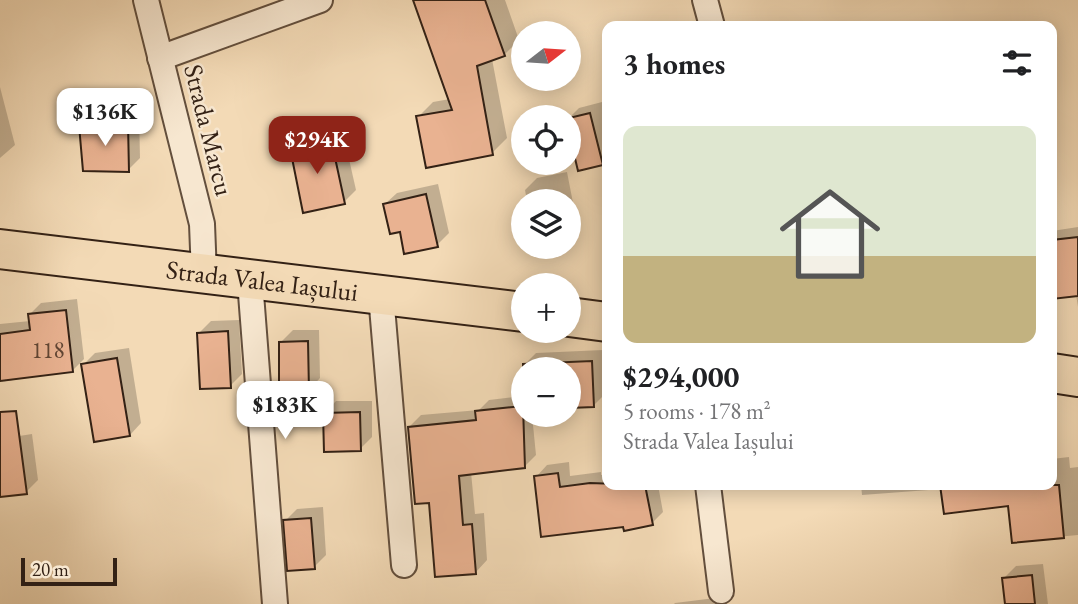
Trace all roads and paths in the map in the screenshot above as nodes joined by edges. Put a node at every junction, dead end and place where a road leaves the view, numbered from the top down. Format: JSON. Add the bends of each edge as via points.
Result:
{"nodes":[{"id":1,"x":146,"y":0,"type":"edge"},
{"id":2,"x":320,"y":0,"type":"edge"},
{"id":3,"x":705,"y":0,"type":"edge"},
{"id":4,"x":711,"y":21,"type":"edge"},
{"id":5,"x":160,"y":58,"type":"junction"},
{"id":6,"x":0,"y":249,"type":"edge"},
{"id":7,"x":204,"y":275,"type":"junction"},
{"id":8,"x":250,"y":281,"type":"junction"},
{"id":9,"x":381,"y":295,"type":"junction"},
{"id":10,"x":511,"y":311,"type":"edge"},
{"id":11,"x":581,"y":319,"type":"edge"},
{"id":12,"x":602,"y":321,"type":"edge"},
{"id":13,"x":1057,"y":374,"type":"edge"},
{"id":14,"x":1078,"y":377,"type":"edge"},
{"id":15,"x":709,"y":490,"type":"edge"},
{"id":16,"x":404,"y":565,"type":"dead end"},
{"id":17,"x":721,"y":591,"type":"dead end"},
{"id":18,"x":275,"y":604,"type":"edge"}],
"edges":[{"from":1,"to":5,"type":"street","name":"Strada Marcu"},
{"from":2,"to":5,"type":"street"},
{"from":3,"to":4,"type":"street"},
{"from":5,"to":7,"type":"street","name":"Strada Marcu","via":[[202,224]]},
{"from":6,"to":7,"type":"main road","name":"Strada Valea Iașului"},
{"from":7,"to":8,"type":"main road","name":"Strada Valea Iașului"},
{"from":8,"to":9,"type":"main road","name":"Strada Valea Iașului"},
{"from":8,"to":18,"type":"street"},
{"from":9,"to":10,"type":"main road","name":"Strada Valea Iașului"},
{"from":9,"to":16,"type":"street"},
{"from":11,"to":12,"type":"main road"},
{"from":13,"to":14,"type":"main road"},
{"from":15,"to":17,"type":"street"}]}
